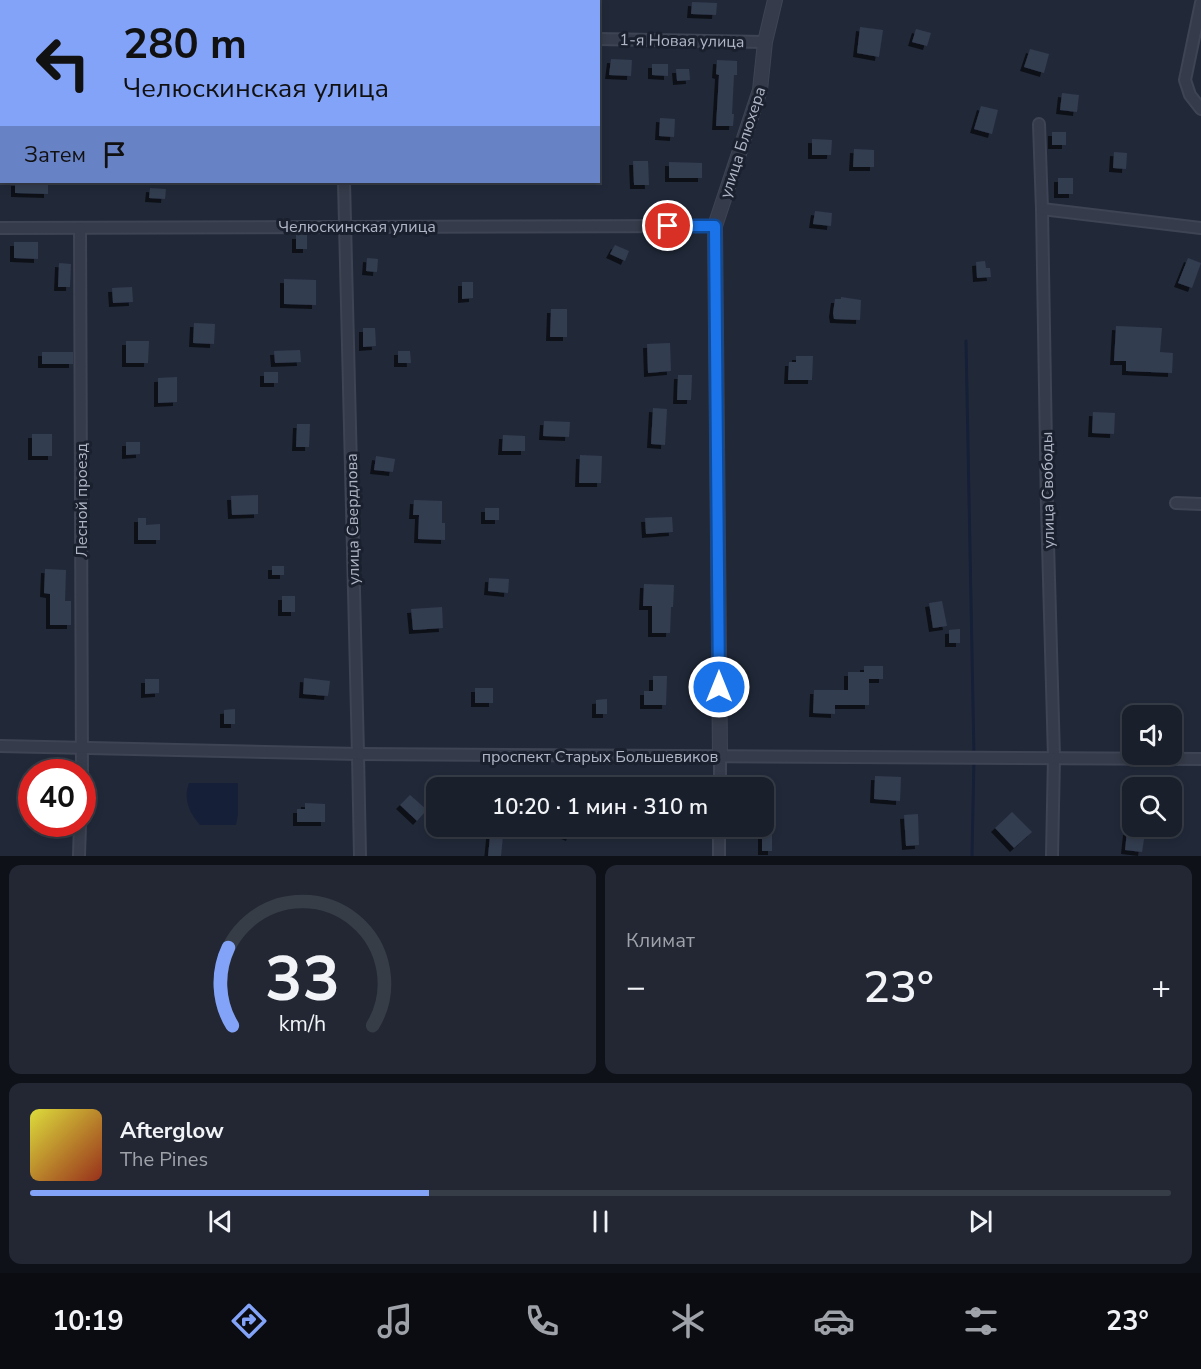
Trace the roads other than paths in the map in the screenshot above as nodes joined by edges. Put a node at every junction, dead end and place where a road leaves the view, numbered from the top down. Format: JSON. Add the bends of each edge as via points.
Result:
{"nodes":[{"id":1,"x":775,"y":0,"type":"edge"},
{"id":2,"x":1201,"y":3,"type":"edge"},
{"id":3,"x":600,"y":39,"type":"edge"},
{"id":4,"x":765,"y":42,"type":"junction"},
{"id":5,"x":1201,"y":109,"type":"edge"},
{"id":6,"x":1039,"y":124,"type":"dead end"},
{"id":7,"x":344,"y":183,"type":"edge"},
{"id":8,"x":1042,"y":209,"type":"junction"},
{"id":9,"x":345,"y":226,"type":"junction"},
{"id":10,"x":715,"y":226,"type":"junction"},
{"id":11,"x":0,"y":228,"type":"edge"},
{"id":12,"x":80,"y":228,"type":"junction"},
{"id":13,"x":1201,"y":228,"type":"edge"},
{"id":14,"x":1176,"y":503,"type":"dead end"},
{"id":15,"x":1201,"y":504,"type":"edge"},
{"id":16,"x":0,"y":746,"type":"edge"},
{"id":17,"x":82,"y":748,"type":"junction"},
{"id":18,"x":358,"y":754,"type":"junction"},
{"id":19,"x":720,"y":756,"type":"junction"},
{"id":20,"x":1054,"y":757,"type":"junction"},
{"id":21,"x":82,"y":759,"type":"edge"},
{"id":22,"x":1201,"y":759,"type":"edge"},
{"id":23,"x":720,"y":777,"type":"edge"},
{"id":24,"x":80,"y":837,"type":"edge"},
{"id":25,"x":719,"y":837,"type":"edge"},
{"id":26,"x":79,"y":856,"type":"edge"},
{"id":27,"x":360,"y":856,"type":"edge"},
{"id":28,"x":719,"y":856,"type":"edge"},
{"id":29,"x":1052,"y":856,"type":"edge"}],
"edges":[{"from":1,"to":4,"type":"street","name":"улица Блюхера"},
{"from":2,"to":5,"type":"street","via":[[1185,80],[1190,96]]},
{"from":3,"to":4,"type":"street","name":"1-я Новая улица"},
{"from":4,"to":10,"type":"street","name":"улица Блюхера","via":[[760,90]]},
{"from":6,"to":8,"type":"street","name":"улица Свободы"},
{"from":7,"to":9,"type":"street","name":"улица Свердлова"},
{"from":8,"to":13,"type":"street"},
{"from":8,"to":20,"type":"street","name":"улица Свободы"},
{"from":9,"to":10,"type":"street","name":"Челюскинская улица"},
{"from":9,"to":12,"type":"street","name":"Челюскинская улица"},
{"from":9,"to":18,"type":"street","name":"улица Свердлова"},
{"from":10,"to":19,"type":"street","name":"улица Блюхера"},
{"from":11,"to":12,"type":"street","name":"Челюскинская улица"},
{"from":12,"to":17,"type":"street","name":"Лесной проезд"},
{"from":14,"to":15,"type":"street"},
{"from":16,"to":17,"type":"street","name":"проспект Старых Большевиков"},
{"from":17,"to":18,"type":"street","name":"проспект Старых Большевиков"},
{"from":17,"to":21,"type":"street","name":"Лесной проезд"},
{"from":18,"to":19,"type":"street","name":"проспект Старых Большевиков"},
{"from":18,"to":27,"type":"street","name":"улица Свердлова"},
{"from":19,"to":20,"type":"street","name":"проспект Старых Большевиков"},
{"from":19,"to":23,"type":"street","name":"улица Блюхера"},
{"from":20,"to":22,"type":"street","name":"проспект Старых Большевиков"},
{"from":20,"to":29,"type":"street","name":"улица Свободы"},
{"from":24,"to":26,"type":"street"},
{"from":25,"to":28,"type":"street"}]}
